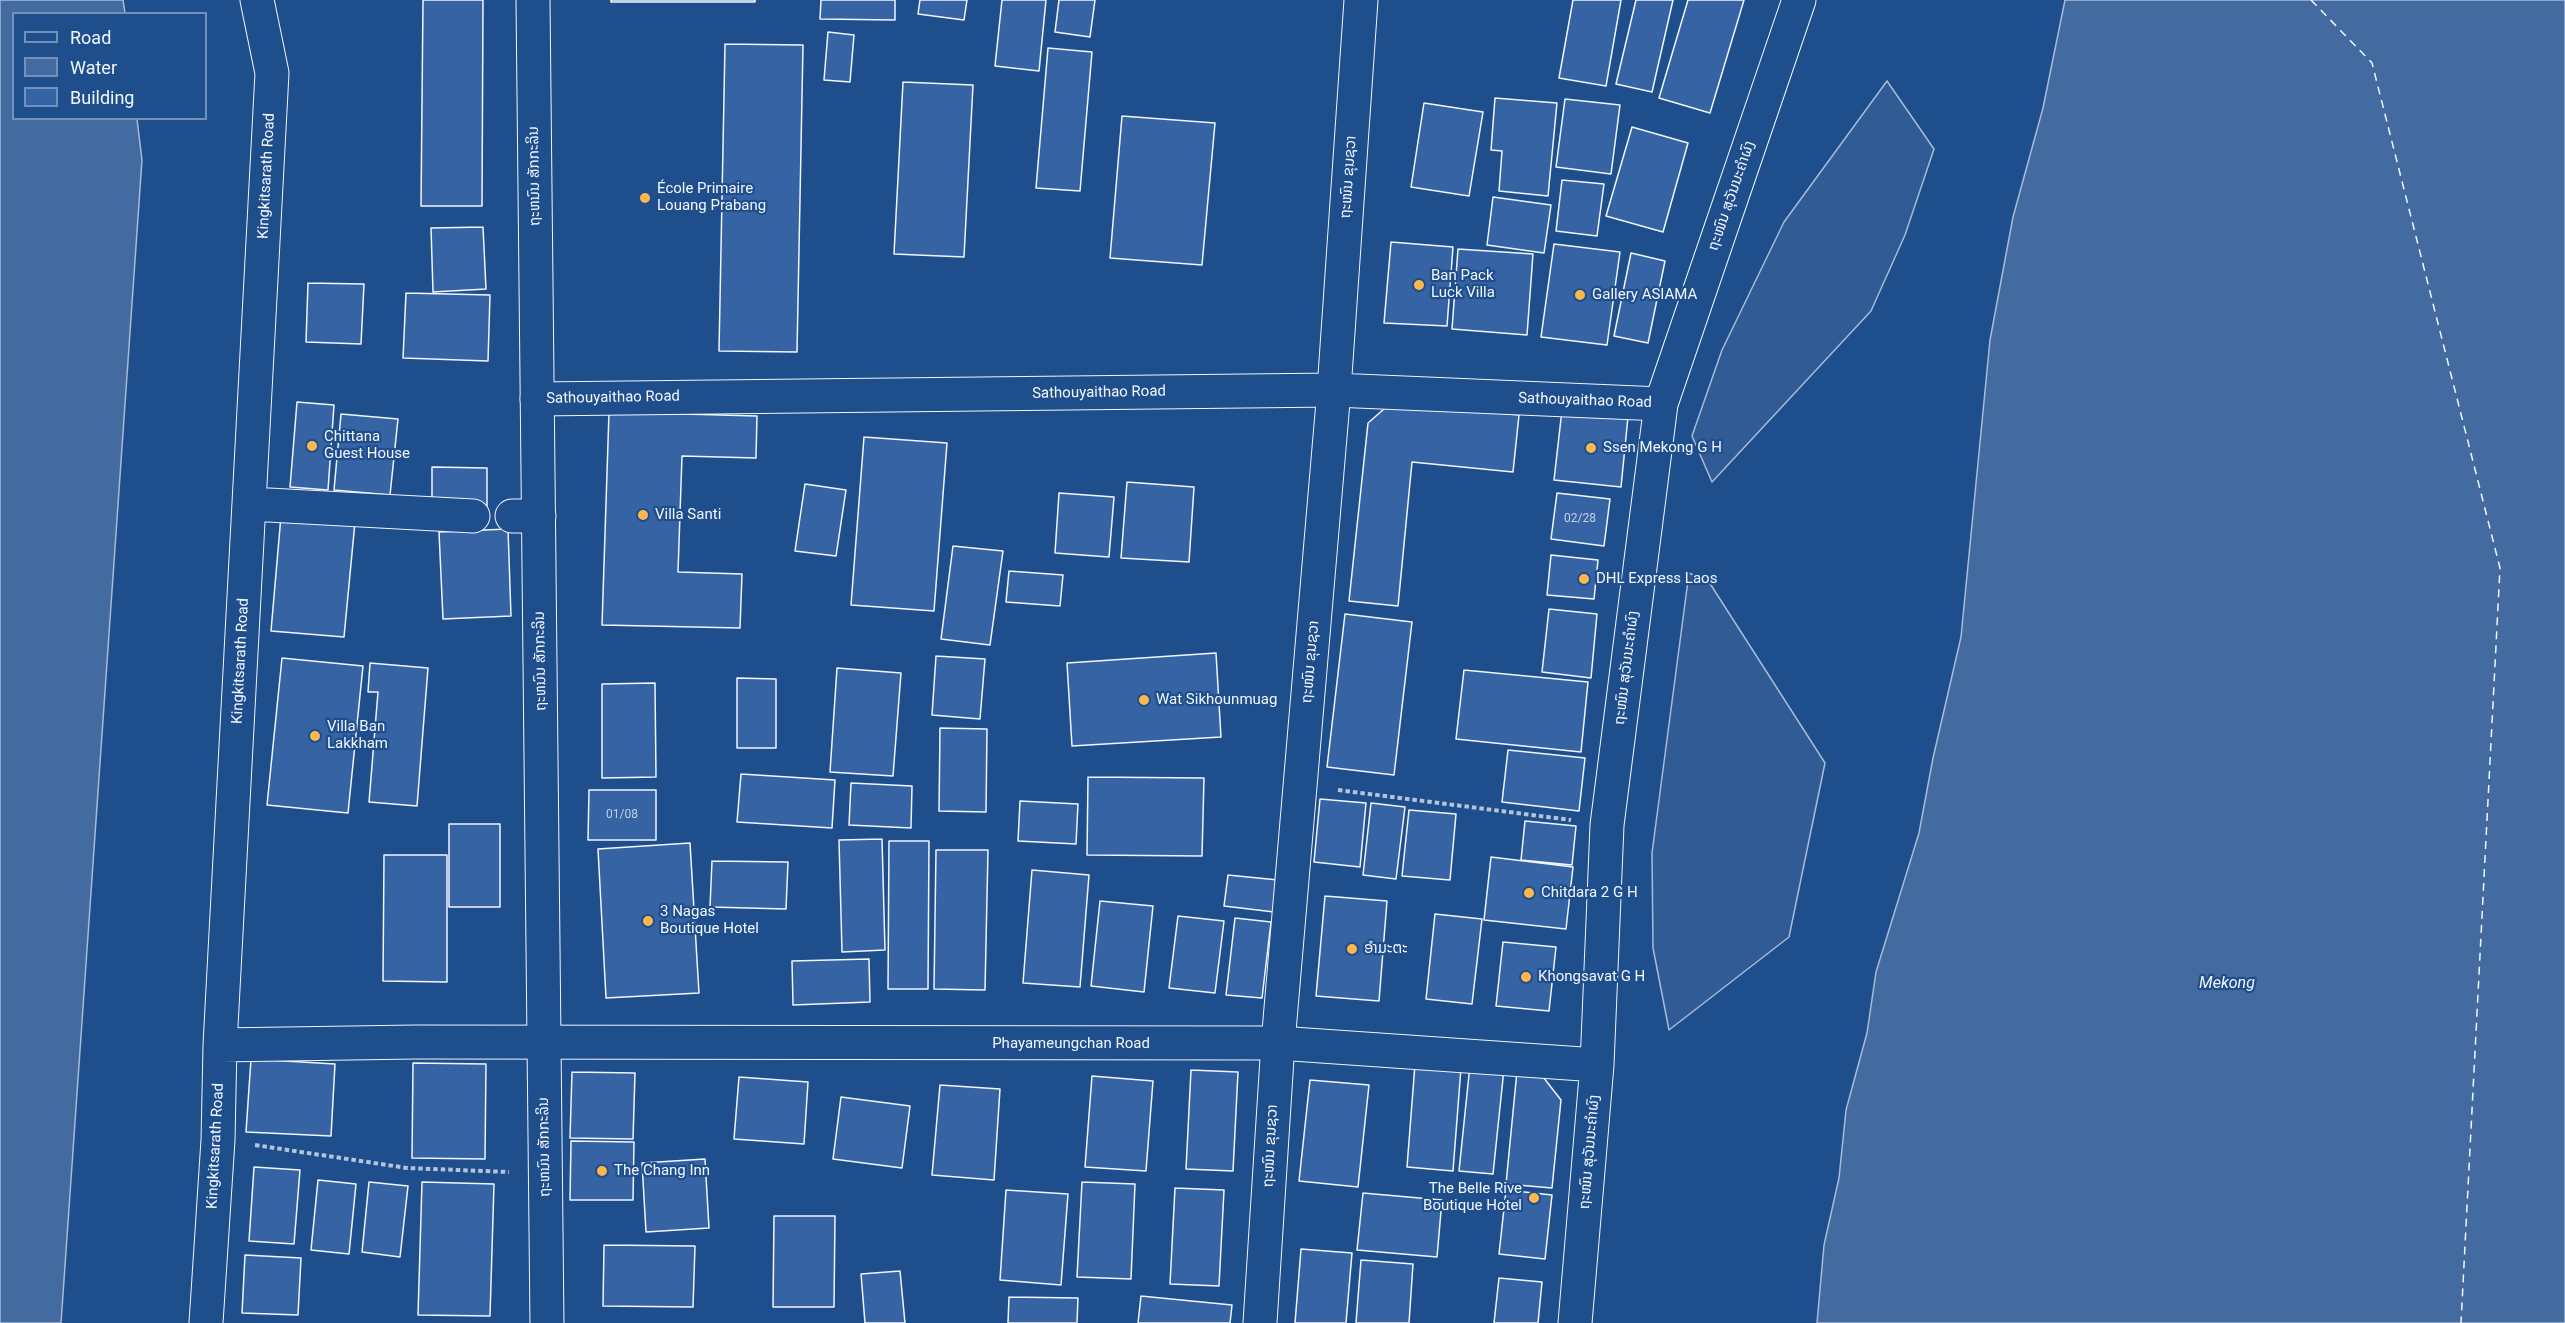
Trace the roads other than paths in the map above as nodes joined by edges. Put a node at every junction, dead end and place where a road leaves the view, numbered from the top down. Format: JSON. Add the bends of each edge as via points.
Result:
{"nodes":[{"id":1,"x":258,"y":0,"type":"edge"},
{"id":2,"x":533,"y":0,"type":"edge"},
{"id":3,"x":1361,"y":0,"type":"edge"},
{"id":4,"x":1799,"y":0,"type":"edge"},
{"id":5,"x":1334,"y":390,"type":"junction"},
{"id":6,"x":537,"y":399,"type":"junction"},
{"id":7,"x":1660,"y":404,"type":"junction"},
{"id":8,"x":250,"y":504,"type":"junction"},
{"id":9,"x":473,"y":516,"type":"dead end"},
{"id":10,"x":1278,"y":1043,"type":"junction"},
{"id":11,"x":544,"y":1044,"type":"junction"},
{"id":12,"x":220,"y":1046,"type":"junction"},
{"id":13,"x":1597,"y":1065,"type":"junction"},
{"id":14,"x":206,"y":1323,"type":"edge"},
{"id":15,"x":547,"y":1323,"type":"edge"},
{"id":16,"x":1260,"y":1323,"type":"edge"},
{"id":17,"x":1575,"y":1323,"type":"edge"}],
"edges":[{"from":1,"to":8,"type":"street","name":"Kingkitsarath Road","via":[[272,73]]},
{"from":2,"to":6,"type":"street","name":"ຖະຫນົນ ສັກກະລິນ"},
{"from":3,"to":5,"type":"street","name":"ຖະໜົນ ຂຸນຊວາ"},
{"from":4,"to":7,"type":"street","name":"ຖະໜົນ ສຸວັນນະຄໍາຜົງ"},
{"from":5,"to":6,"type":"street","name":"Sathouyaithao Road"},
{"from":5,"to":7,"type":"street","name":"Sathouyaithao Road"},
{"from":5,"to":10,"type":"street","name":"ຖະໜົນ ຂຸນຊວາ"},
{"from":6,"to":11,"type":"street","name":"ຖະຫນົນ ສັກກະລິນ","via":[[526,516]]},
{"from":7,"to":13,"type":"street","name":"ຖະໜົນ ສຸວັນນະຄໍາຜົງ","via":[[1608,825]]},
{"from":8,"to":9,"type":"street"},
{"from":8,"to":12,"type":"street","name":"Kingkitsarath Road"},
{"from":10,"to":11,"type":"street","name":"Phayameungchan Road"},
{"from":10,"to":13,"type":"street","name":"Phayameungchan Road"},
{"from":10,"to":16,"type":"street","name":"ຖະໜົນ ຂຸນຊວາ"},
{"from":11,"to":12,"type":"street","name":"Phayameungchan Road"},
{"from":11,"to":15,"type":"street","name":"ຖະຫນົນ ສັກກະລິນ"},
{"from":12,"to":14,"type":"street","name":"Kingkitsarath Road"},
{"from":13,"to":17,"type":"street","name":"ຖະໜົນ ສຸວັນນະຄໍາຜົງ"}]}
